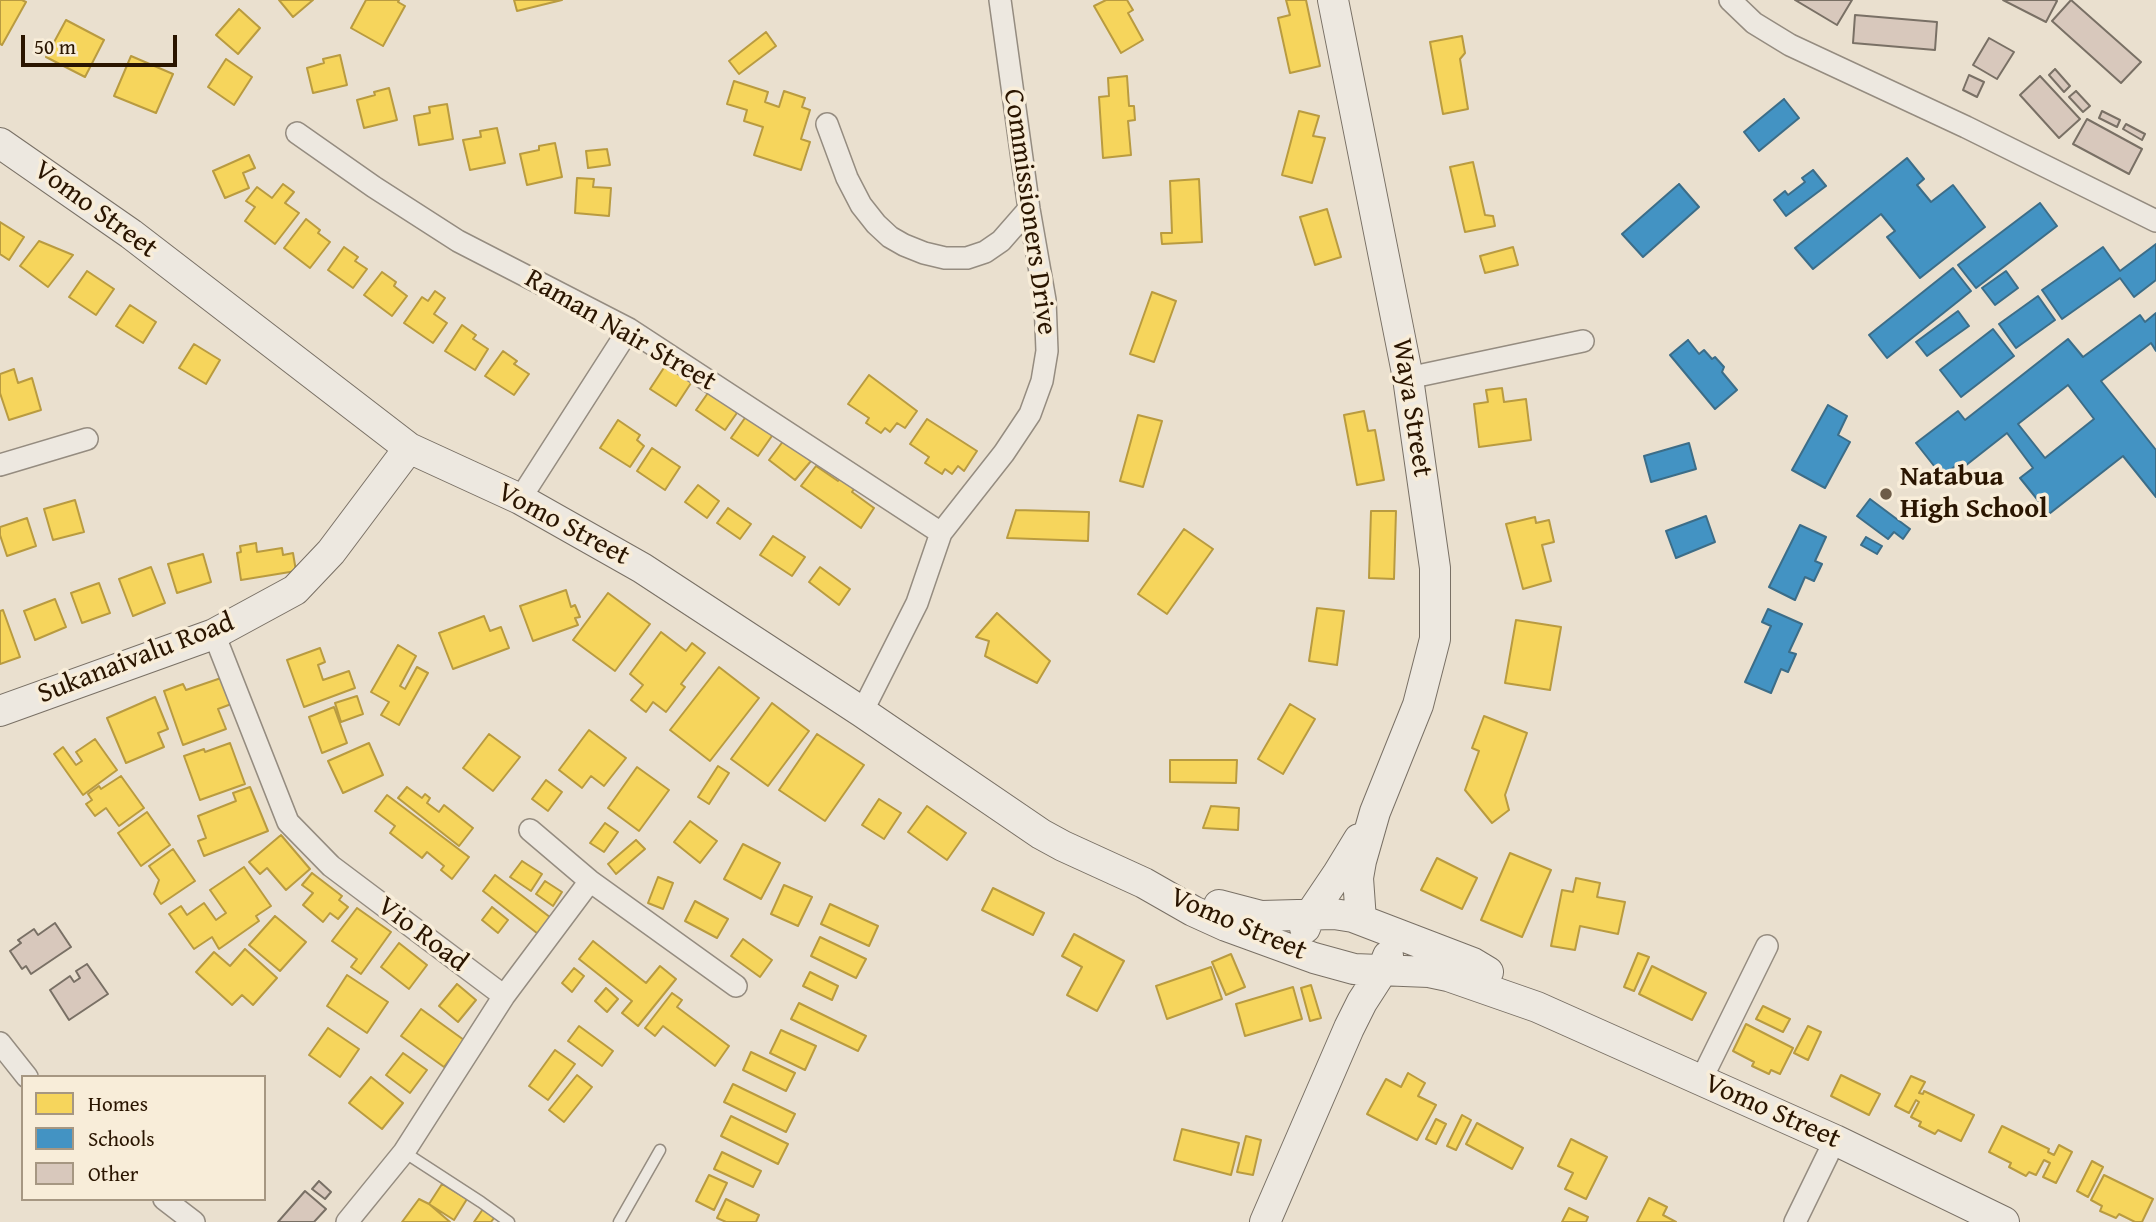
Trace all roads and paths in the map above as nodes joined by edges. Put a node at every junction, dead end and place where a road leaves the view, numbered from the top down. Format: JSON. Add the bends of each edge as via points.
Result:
{"nodes":[{"id":1,"x":1000,"y":0,"type":"edge"},
{"id":2,"x":1333,"y":0,"type":"edge"},
{"id":3,"x":1730,"y":0,"type":"edge"},
{"id":4,"x":827,"y":124,"type":"dead end"},
{"id":5,"x":297,"y":133,"type":"dead end"},
{"id":6,"x":0,"y":143,"type":"edge"},
{"id":7,"x":1029,"y":209,"type":"junction"},
{"id":8,"x":2156,"y":221,"type":"edge"},
{"id":9,"x":629,"y":329,"type":"junction"},
{"id":10,"x":1583,"y":341,"type":"dead end"},
{"id":11,"x":1408,"y":378,"type":"junction"},
{"id":12,"x":87,"y":439,"type":"dead end"},
{"id":13,"x":409,"y":448,"type":"junction"},
{"id":14,"x":0,"y":465,"type":"edge"},
{"id":15,"x":520,"y":499,"type":"junction"},
{"id":16,"x":941,"y":533,"type":"junction"},
{"id":17,"x":214,"y":634,"type":"junction"},
{"id":18,"x":0,"y":711,"type":"edge"},
{"id":19,"x":862,"y":712,"type":"junction"},
{"id":20,"x":1375,"y":812,"type":"junction"},
{"id":21,"x":530,"y":830,"type":"dead end"},
{"id":22,"x":590,"y":881,"type":"junction"},
{"id":23,"x":1144,"y":883,"type":"junction"},
{"id":24,"x":1310,"y":915,"type":"junction"},
{"id":25,"x":1374,"y":925,"type":"junction"},
{"id":26,"x":1766,"y":946,"type":"dead end"},
{"id":27,"x":1317,"y":959,"type":"junction"},
{"id":28,"x":1382,"y":971,"type":"junction"},
{"id":29,"x":736,"y":986,"type":"dead end"},
{"id":30,"x":504,"y":996,"type":"junction"},
{"id":31,"x":1537,"y":1007,"type":"junction"},
{"id":32,"x":0,"y":1043,"type":"edge"},
{"id":33,"x":1330,"y":1072,"type":"junction"},
{"id":34,"x":25,"y":1075,"type":"edge"},
{"id":35,"x":1701,"y":1080,"type":"junction"},
{"id":36,"x":1835,"y":1140,"type":"junction"},
{"id":37,"x":660,"y":1150,"type":"dead end"},
{"id":38,"x":404,"y":1152,"type":"junction"},
{"id":39,"x":167,"y":1201,"type":"edge"},
{"id":40,"x":194,"y":1222,"type":"edge"},
{"id":41,"x":347,"y":1222,"type":"edge"},
{"id":42,"x":509,"y":1222,"type":"edge"},
{"id":43,"x":619,"y":1222,"type":"edge"},
{"id":44,"x":1265,"y":1222,"type":"edge"},
{"id":45,"x":1795,"y":1222,"type":"edge"},
{"id":46,"x":2004,"y":1222,"type":"edge"}],
"edges":[{"from":1,"to":7,"type":"street","name":"Commissioners Drive"},
{"from":2,"to":11,"type":"main road","name":"Waya Street"},
{"from":3,"to":8,"type":"street","via":[[1754,23],[1790,45]]},
{"from":4,"to":7,"type":"street","via":[[861,205],[876,224],[904,245],[945,258],[967,258],[1001,240]]},
{"from":5,"to":9,"type":"street","name":"Raman Nair Street","via":[[458,240]]},
{"from":6,"to":13,"type":"main road","name":"Vomo Street","via":[[131,234]]},
{"from":7,"to":16,"type":"street","name":"Commissioners Drive","via":[[1045,300],[1047,351],[1042,381],[1030,414]]},
{"from":9,"to":15,"type":"street"},
{"from":9,"to":16,"type":"street","name":"Raman Nair Street"},
{"from":10,"to":11,"type":"street"},
{"from":11,"to":20,"type":"main road","name":"Waya Street","via":[[1435,568],[1435,639],[1418,705]]},
{"from":12,"to":14,"type":"street"},
{"from":13,"to":15,"type":"main road","name":"Vomo Street"},
{"from":13,"to":17,"type":"main road","name":"Sukanaivalu Road","via":[[331,552],[295,590]]},
{"from":15,"to":19,"type":"main road","name":"Vomo Street","via":[[642,568]]},
{"from":16,"to":19,"type":"street","name":"Commissioners Drive","via":[[917,603]]},
{"from":17,"to":18,"type":"main road","name":"Sukanaivalu Road"},
{"from":17,"to":30,"type":"street","name":"Vio Road","via":[[288,822],[331,866]]},
{"from":19,"to":23,"type":"main road","name":"Vomo Street","via":[[1041,834]]},
{"from":20,"to":24,"type":"main road","name":"Waya Street"},
{"from":20,"to":25,"type":"main road","name":"Waya Street","via":[[1358,877]]},
{"from":21,"to":22,"type":"street"},
{"from":22,"to":29,"type":"street"},
{"from":22,"to":30,"type":"street"},
{"from":23,"to":24,"type":"main road","name":"Vomo Street","via":[[1261,916]]},
{"from":23,"to":27,"type":"main road","name":"Vomo Street","via":[[1226,926]]},
{"from":24,"to":25,"type":"main road","name":"Vomo Street","via":[[1334,914]]},
{"from":24,"to":27,"type":"main road","via":[[1304,935]]},
{"from":25,"to":28,"type":"main road","name":"Waya Street","via":[[1390,948]]},
{"from":25,"to":31,"type":"main road","name":"Vomo Street","via":[[1473,963]]},
{"from":26,"to":35,"type":"street"},
{"from":27,"to":28,"type":"main road","name":"Vomo Street"},
{"from":27,"to":33,"type":"main road","via":[[1340,985],[1345,1003]]},
{"from":28,"to":31,"type":"main road","name":"Vomo Street","via":[[1448,975]]},
{"from":28,"to":33,"type":"main road","via":[[1362,1002]]},
{"from":30,"to":38,"type":"street"},
{"from":31,"to":35,"type":"main road","name":"Vomo Street"},
{"from":32,"to":34,"type":"street"},
{"from":33,"to":44,"type":"main road"},
{"from":35,"to":36,"type":"main road","name":"Vomo Street"},
{"from":36,"to":45,"type":"street"},
{"from":36,"to":46,"type":"main road","name":"Vomo Street"},
{"from":37,"to":43,"type":"lane"},
{"from":38,"to":41,"type":"street"},
{"from":38,"to":42,"type":"lane"},
{"from":39,"to":40,"type":"street"}]}
